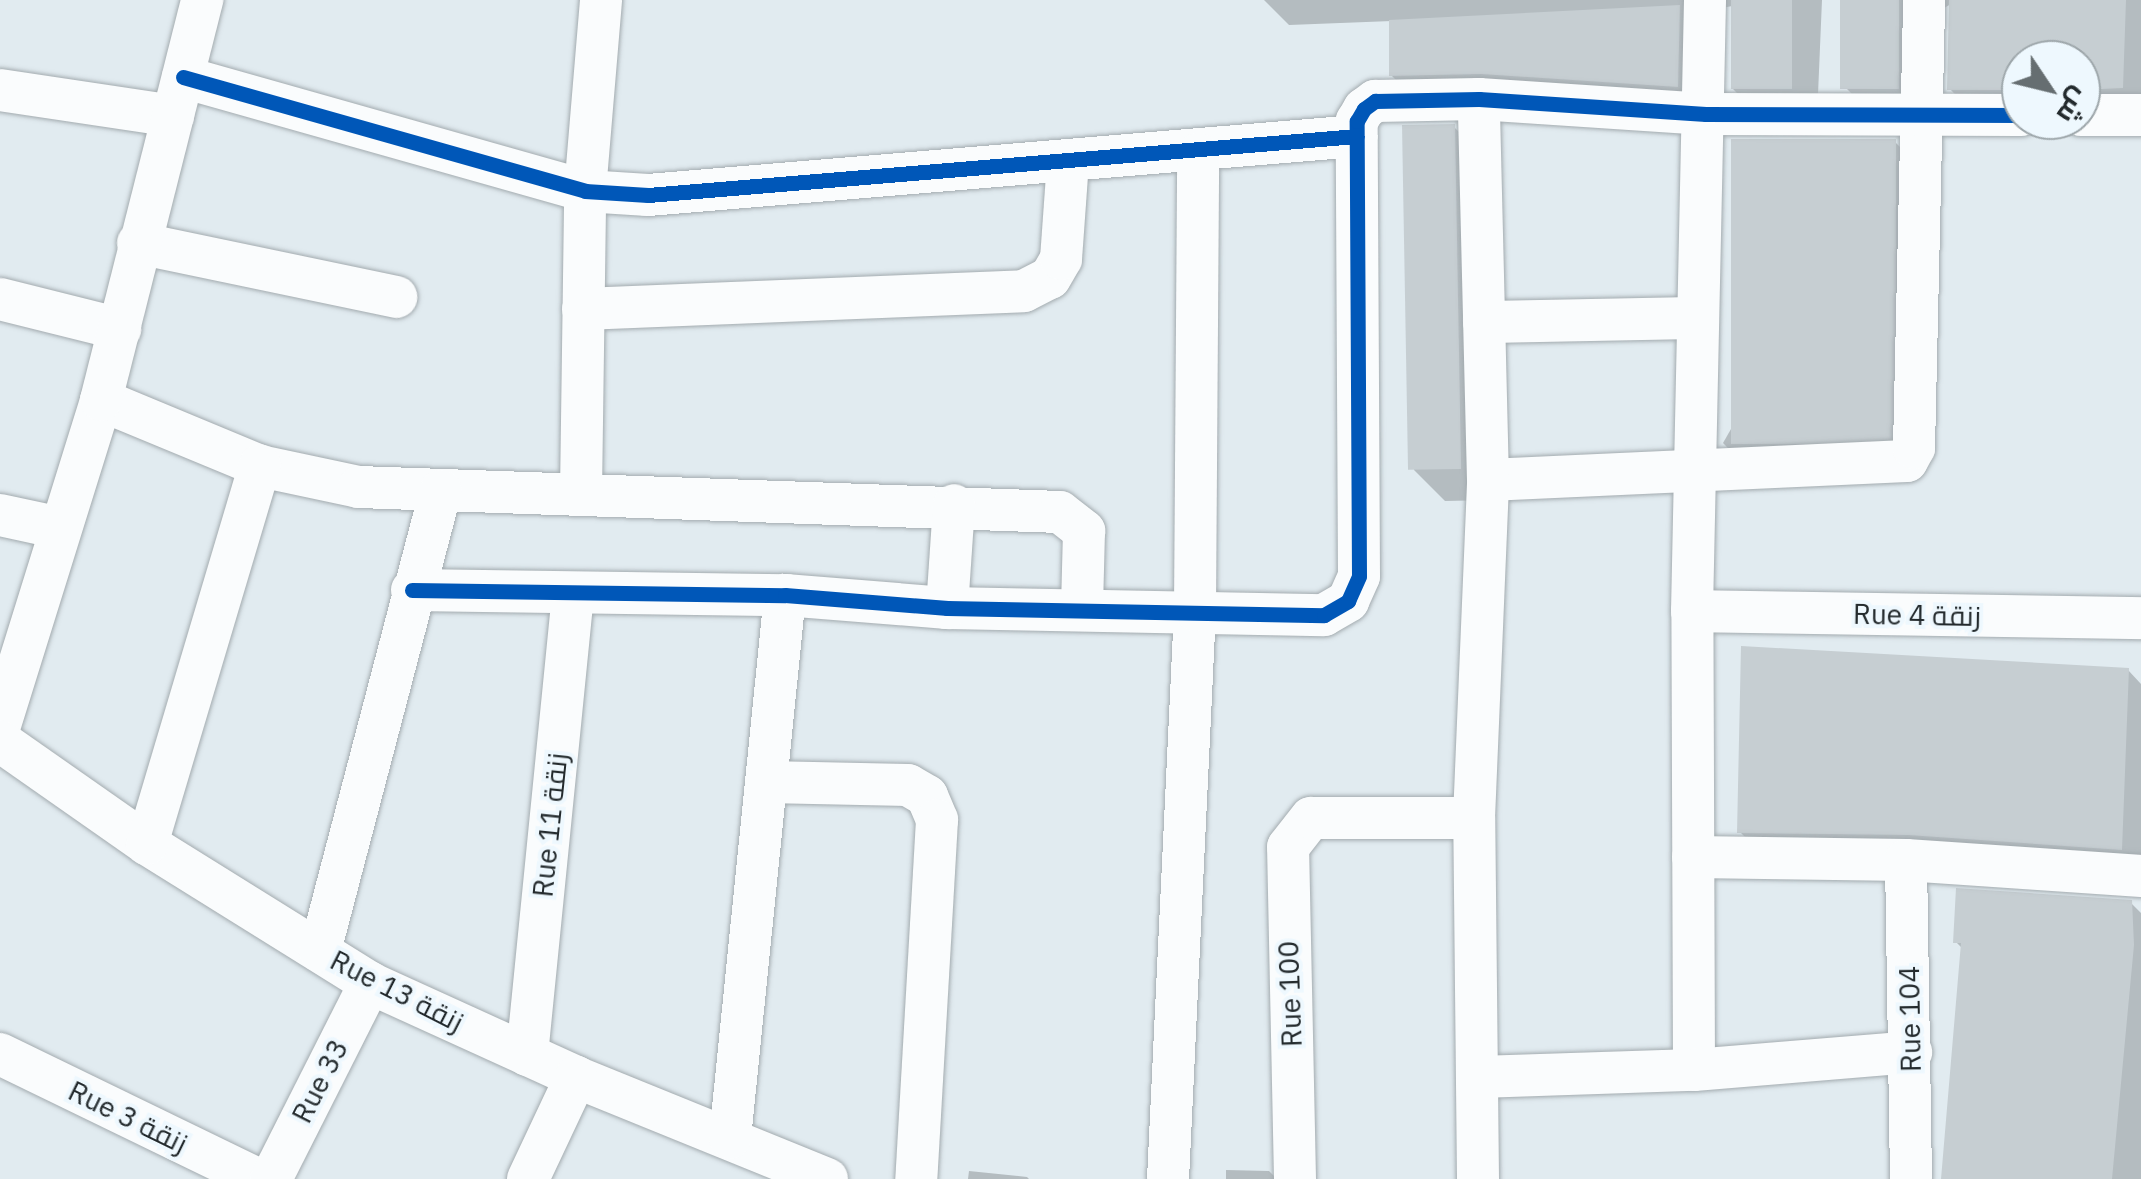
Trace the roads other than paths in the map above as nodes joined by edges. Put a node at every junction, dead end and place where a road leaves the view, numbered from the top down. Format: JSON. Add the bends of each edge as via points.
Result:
{"nodes":[{"id":1,"x":202,"y":0,"type":"edge"},
{"id":2,"x":601,"y":0,"type":"edge"},
{"id":3,"x":1704,"y":0,"type":"edge"},
{"id":4,"x":1924,"y":0,"type":"edge"},
{"id":5,"x":0,"y":90,"type":"edge"},
{"id":6,"x":178,"y":96,"type":"junction"},
{"id":7,"x":1479,"y":99,"type":"junction"},
{"id":8,"x":1706,"y":114,"type":"junction"},
{"id":9,"x":1923,"y":114,"type":"junction"},
{"id":10,"x":2001,"y":115,"type":"edge"},
{"id":11,"x":2101,"y":115,"type":"edge"},
{"id":12,"x":2141,"y":115,"type":"edge"},
{"id":13,"x":1356,"y":136,"type":"junction"},
{"id":14,"x":1198,"y":154,"type":"junction"},
{"id":15,"x":1068,"y":162,"type":"junction"},
{"id":16,"x":585,"y":191,"type":"junction"},
{"id":17,"x":138,"y":243,"type":"junction"},
{"id":18,"x":396,"y":296,"type":"dead end"},
{"id":19,"x":0,"y":299,"type":"edge"},
{"id":20,"x":583,"y":309,"type":"junction"},
{"id":21,"x":1698,"y":318,"type":"junction"},
{"id":22,"x":1484,"y":322,"type":"junction"},
{"id":23,"x":120,"y":328,"type":"junction"},
{"id":24,"x":101,"y":400,"type":"junction"},
{"id":25,"x":260,"y":466,"type":"junction"},
{"id":26,"x":1694,"y":473,"type":"junction"},
{"id":27,"x":1488,"y":480,"type":"junction"},
{"id":28,"x":440,"y":491,"type":"junction"},
{"id":29,"x":581,"y":493,"type":"junction"},
{"id":30,"x":954,"y":504,"type":"junction"},
{"id":31,"x":0,"y":515,"type":"edge"},
{"id":32,"x":60,"y":528,"type":"junction"},
{"id":33,"x":412,"y":590,"type":"junction"},
{"id":34,"x":574,"y":595,"type":"junction"},
{"id":35,"x":785,"y":595,"type":"junction"},
{"id":36,"x":947,"y":608,"type":"junction"},
{"id":37,"x":1082,"y":610,"type":"junction"},
{"id":38,"x":1194,"y":610,"type":"junction"},
{"id":39,"x":1692,"y":612,"type":"junction"},
{"id":40,"x":2141,"y":618,"type":"edge"},
{"id":41,"x":0,"y":725,"type":"edge"},
{"id":42,"x":0,"y":741,"type":"edge"},
{"id":43,"x":766,"y":782,"type":"junction"},
{"id":44,"x":1474,"y":818,"type":"junction"},
{"id":45,"x":147,"y":844,"type":"junction"},
{"id":46,"x":1693,"y":858,"type":"junction"},
{"id":47,"x":1906,"y":860,"type":"junction"},
{"id":48,"x":2141,"y":876,"type":"edge"},
{"id":49,"x":320,"y":951,"type":"junction"},
{"id":50,"x":370,"y":983,"type":"junction"},
{"id":51,"x":1912,"y":1052,"type":"junction"},
{"id":52,"x":0,"y":1054,"type":"edge"},
{"id":53,"x":526,"y":1054,"type":"junction"},
{"id":54,"x":1694,"y":1070,"type":"junction"},
{"id":55,"x":576,"y":1077,"type":"junction"},
{"id":56,"x":1479,"y":1077,"type":"junction"},
{"id":57,"x":730,"y":1138,"type":"junction"},
{"id":58,"x":256,"y":1179,"type":"edge"},
{"id":59,"x":271,"y":1179,"type":"edge"},
{"id":60,"x":528,"y":1179,"type":"edge"},
{"id":61,"x":827,"y":1179,"type":"edge"},
{"id":62,"x":916,"y":1179,"type":"edge"},
{"id":63,"x":1168,"y":1179,"type":"edge"},
{"id":64,"x":1295,"y":1179,"type":"edge"},
{"id":65,"x":1478,"y":1179,"type":"edge"},
{"id":66,"x":1912,"y":1179,"type":"edge"}],
"edges":[{"from":1,"to":6,"type":"street"},
{"from":2,"to":16,"type":"street"},
{"from":3,"to":8,"type":"street"},
{"from":4,"to":9,"type":"street"},
{"from":5,"to":6,"type":"street"},
{"from":6,"to":16,"type":"street"},
{"from":6,"to":17,"type":"street"},
{"from":7,"to":8,"type":"street"},
{"from":7,"to":13,"type":"street","via":[[1375,101],[1357,121]]},
{"from":7,"to":22,"type":"street"},
{"from":8,"to":9,"type":"street"},
{"from":8,"to":21,"type":"street"},
{"from":9,"to":10,"type":"street"},
{"from":9,"to":26,"type":"street","via":[[1914,448],[1907,461]]},
{"from":11,"to":12,"type":"street"},
{"from":13,"to":14,"type":"street"},
{"from":13,"to":38,"type":"street","via":[[1356,588],[1324,615]]},
{"from":14,"to":15,"type":"street"},
{"from":14,"to":38,"type":"street"},
{"from":15,"to":16,"type":"street","via":[[648,195]]},
{"from":15,"to":20,"type":"street","via":[[1061,259],[1050,278],[1024,291]]},
{"from":16,"to":20,"type":"street"},
{"from":17,"to":18,"type":"street"},
{"from":17,"to":23,"type":"street"},
{"from":19,"to":23,"type":"street"},
{"from":20,"to":29,"type":"street"},
{"from":21,"to":22,"type":"street"},
{"from":21,"to":26,"type":"street"},
{"from":22,"to":27,"type":"street"},
{"from":23,"to":24,"type":"street"},
{"from":24,"to":25,"type":"street"},
{"from":24,"to":32,"type":"street"},
{"from":25,"to":28,"type":"street","via":[[360,487]]},
{"from":25,"to":45,"type":"street"},
{"from":26,"to":27,"type":"street"},
{"from":26,"to":39,"type":"street"},
{"from":27,"to":44,"type":"street"},
{"from":28,"to":29,"type":"street"},
{"from":28,"to":33,"type":"street"},
{"from":29,"to":30,"type":"street"},
{"from":30,"to":36,"type":"street"},
{"from":30,"to":37,"type":"street","via":[[1077,519],[1084,530]]},
{"from":31,"to":32,"type":"street"},
{"from":32,"to":41,"type":"street"},
{"from":33,"to":34,"type":"street"},
{"from":33,"to":49,"type":"street"},
{"from":34,"to":35,"type":"street"},
{"from":34,"to":53,"type":"street","name":"Rue 11 زنقة"},
{"from":35,"to":36,"type":"street"},
{"from":35,"to":43,"type":"street"},
{"from":36,"to":37,"type":"street"},
{"from":37,"to":38,"type":"street"},
{"from":38,"to":63,"type":"street"},
{"from":39,"to":40,"type":"street","name":"Rue 4 زنقة"},
{"from":39,"to":46,"type":"street"},
{"from":42,"to":45,"type":"street","name":"Rue 13 زنقة"},
{"from":43,"to":57,"type":"street"},
{"from":43,"to":62,"type":"street","via":[[908,785],[927,796],[937,820]]},
{"from":44,"to":56,"type":"street"},
{"from":44,"to":64,"type":"street","name":"Rue 100","via":[[1311,818],[1288,848]]},
{"from":45,"to":49,"type":"street","name":"Rue 13 زنقة"},
{"from":46,"to":47,"type":"street"},
{"from":46,"to":54,"type":"street"},
{"from":47,"to":48,"type":"street"},
{"from":47,"to":51,"type":"street","name":"Rue 104"},
{"from":49,"to":50,"type":"street","name":"Rue 13 زنقة"},
{"from":50,"to":53,"type":"street","name":"Rue 13 زنقة"},
{"from":50,"to":59,"type":"street","name":"Rue 33"},
{"from":51,"to":54,"type":"street"},
{"from":51,"to":66,"type":"street","name":"Rue 104"},
{"from":52,"to":58,"type":"street","name":"Rue 3 زنقة"},
{"from":53,"to":55,"type":"street","name":"Rue 13 زنقة"},
{"from":54,"to":56,"type":"street"},
{"from":55,"to":57,"type":"street","name":"Rue 13 زنقة"},
{"from":55,"to":60,"type":"street"},
{"from":56,"to":65,"type":"street"},
{"from":57,"to":61,"type":"street","name":"Rue 13 زنقة"}]}
